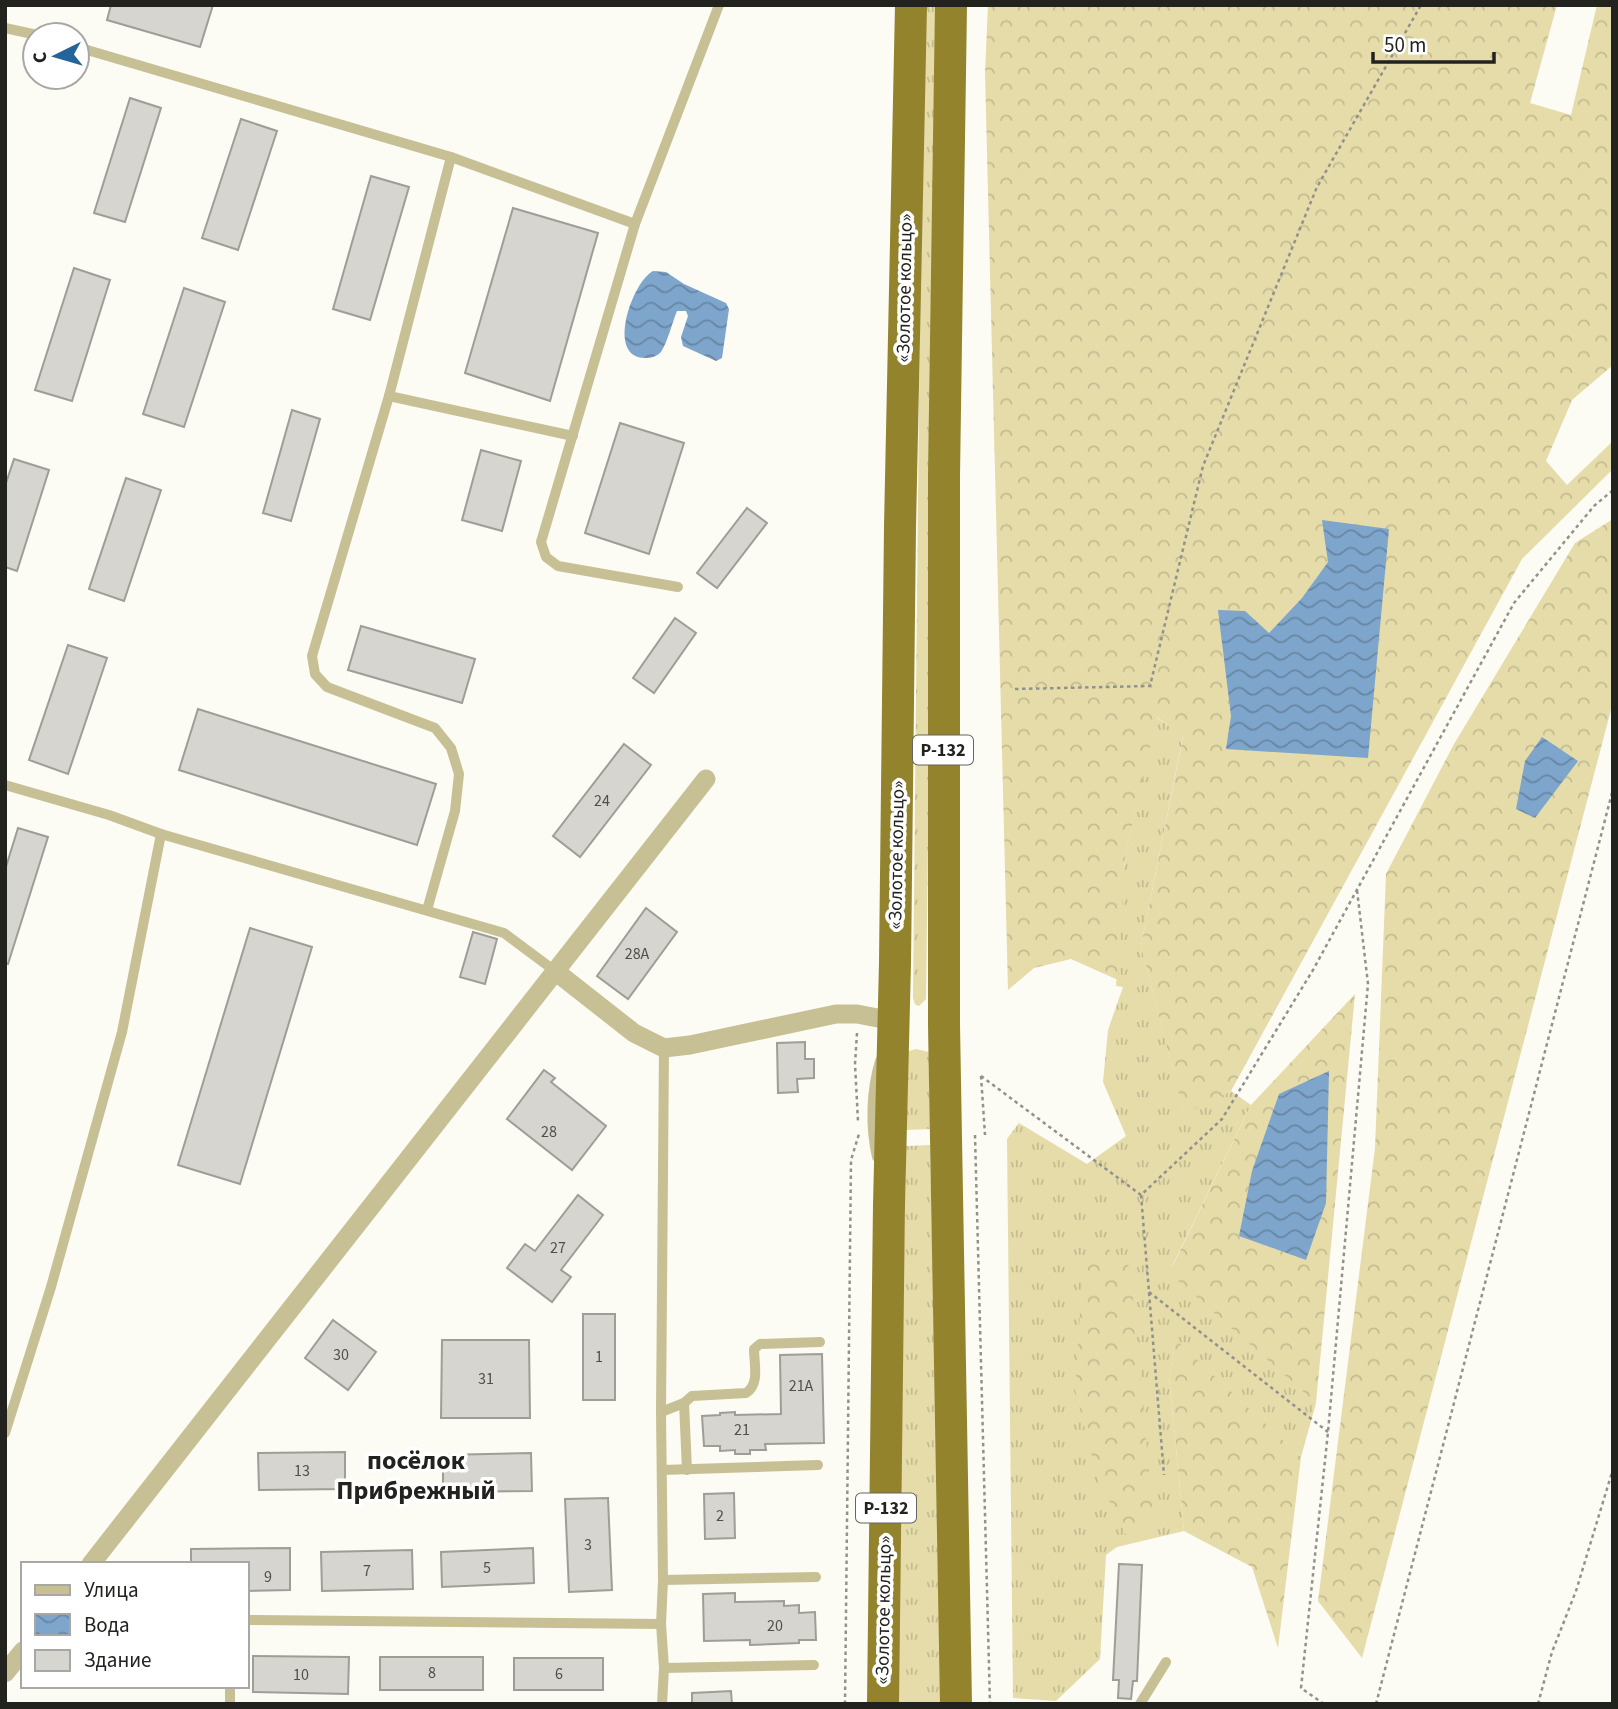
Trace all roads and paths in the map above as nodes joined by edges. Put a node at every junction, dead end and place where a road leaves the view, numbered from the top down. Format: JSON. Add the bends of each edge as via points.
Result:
{"nodes":[{"id":1,"x":719,"y":5,"type":"edge"},
{"id":2,"x":911,"y":5,"type":"edge"},
{"id":3,"x":951,"y":5,"type":"edge"},
{"id":4,"x":1421,"y":5,"type":"edge"},
{"id":5,"x":91,"y":51,"type":"edge"},
{"id":6,"x":451,"y":157,"type":"junction"},
{"id":7,"x":635,"y":224,"type":"junction"},
{"id":8,"x":389,"y":396,"type":"junction"},
{"id":9,"x":573,"y":436,"type":"junction"},
{"id":10,"x":1613,"y":490,"type":"edge"},
{"id":11,"x":678,"y":587,"type":"dead end"},
{"id":12,"x":1015,"y":689,"type":"dead end"},
{"id":13,"x":706,"y":779,"type":"dead end"},
{"id":14,"x":5,"y":785,"type":"edge"},
{"id":15,"x":1613,"y":789,"type":"edge"},
{"id":16,"x":161,"y":834,"type":"junction"},
{"id":17,"x":1357,"y":890,"type":"junction"},
{"id":18,"x":427,"y":910,"type":"junction"},
{"id":19,"x":555,"y":971,"type":"junction"},
{"id":20,"x":858,"y":1014,"type":"junction"},
{"id":21,"x":893,"y":1021,"type":"junction"},
{"id":22,"x":944,"y":1025,"type":"junction"},
{"id":23,"x":664,"y":1048,"type":"junction"},
{"id":24,"x":975,"y":1135,"type":"dead end"},
{"id":25,"x":985,"y":1135,"type":"dead end"},
{"id":26,"x":1141,"y":1195,"type":"junction"},
{"id":27,"x":1149,"y":1292,"type":"junction"},
{"id":28,"x":820,"y":1342,"type":"dead end"},
{"id":29,"x":684,"y":1403,"type":"junction"},
{"id":30,"x":661,"y":1412,"type":"junction"},
{"id":31,"x":1328,"y":1432,"type":"junction"},
{"id":32,"x":5,"y":1433,"type":"edge"},
{"id":33,"x":818,"y":1465,"type":"dead end"},
{"id":34,"x":1613,"y":1469,"type":"edge"},
{"id":35,"x":687,"y":1470,"type":"junction"},
{"id":36,"x":662,"y":1471,"type":"junction"},
{"id":37,"x":1164,"y":1475,"type":"dead end"},
{"id":38,"x":93,"y":1562,"type":"edge"},
{"id":39,"x":817,"y":1577,"type":"dead end"},
{"id":40,"x":663,"y":1580,"type":"junction"},
{"id":41,"x":248,"y":1620,"type":"edge"},
{"id":42,"x":661,"y":1624,"type":"junction"},
{"id":43,"x":21,"y":1653,"type":"edge"},
{"id":44,"x":1167,"y":1662,"type":"dead end"},
{"id":45,"x":814,"y":1665,"type":"dead end"},
{"id":46,"x":664,"y":1668,"type":"junction"},
{"id":47,"x":5,"y":1673,"type":"edge"},
{"id":48,"x":662,"y":1704,"type":"edge"},
{"id":49,"x":845,"y":1704,"type":"edge"},
{"id":50,"x":883,"y":1704,"type":"edge"},
{"id":51,"x":956,"y":1704,"type":"edge"},
{"id":52,"x":990,"y":1704,"type":"edge"},
{"id":53,"x":1140,"y":1704,"type":"edge"},
{"id":54,"x":1324,"y":1704,"type":"edge"},
{"id":55,"x":1376,"y":1704,"type":"edge"},
{"id":56,"x":1538,"y":1704,"type":"edge"}],
"edges":[{"from":1,"to":7,"type":"lane"},
{"from":2,"to":21,"type":"highway","name":"«Золотое кольцо»","number":"Р-132"},
{"from":3,"to":22,"type":"highway","number":"Р-132"},
{"from":4,"to":12,"type":"path","via":[[1317,187],[1203,466],[1150,686]]},
{"from":5,"to":6,"type":"lane"},
{"from":6,"to":7,"type":"lane"},
{"from":6,"to":8,"type":"lane"},
{"from":7,"to":9,"type":"lane"},
{"from":8,"to":9,"type":"lane"},
{"from":8,"to":18,"type":"lane","via":[[312,656],[315,674],[327,687],[435,728],[451,748],[459,774],[455,811]]},
{"from":9,"to":11,"type":"lane","via":[[541,542],[546,557],[558,566]]},
{"from":10,"to":17,"type":"path","via":[[1594,506],[1514,603]]},
{"from":13,"to":19,"type":"street"},
{"from":14,"to":16,"type":"lane"},
{"from":15,"to":55,"type":"path"},
{"from":16,"to":18,"type":"lane"},
{"from":16,"to":32,"type":"lane","via":[[122,1032]]},
{"from":17,"to":26,"type":"path","via":[[1222,1119]]},
{"from":17,"to":31,"type":"path","via":[[1368,984]]},
{"from":18,"to":19,"type":"lane","via":[[504,933]]},
{"from":19,"to":23,"type":"street","via":[[634,1033]]},
{"from":19,"to":38,"type":"street"},
{"from":20,"to":21,"type":"street"},
{"from":20,"to":23,"type":"street","via":[[836,1014]]},
{"from":20,"to":49,"type":"path","via":[[859,1138],[851,1160]]},
{"from":21,"to":22,"type":"highway"},
{"from":21,"to":50,"type":"highway","name":"«Золотое кольцо»","number":"Р-132"},
{"from":22,"to":51,"type":"highway","number":"Р-132"},
{"from":23,"to":30,"type":"lane"},
{"from":24,"to":52,"type":"path"},
{"from":25,"to":26,"type":"path","via":[[981,1076]]},
{"from":26,"to":27,"type":"path"},
{"from":27,"to":31,"type":"path"},
{"from":27,"to":37,"type":"path"},
{"from":28,"to":29,"type":"lane","via":[[760,1344],[754,1349],[752,1390],[692,1396]]},
{"from":29,"to":30,"type":"lane"},
{"from":29,"to":35,"type":"lane"},
{"from":30,"to":36,"type":"lane"},
{"from":31,"to":54,"type":"path","via":[[1301,1688]]},
{"from":33,"to":35,"type":"lane"},
{"from":34,"to":56,"type":"path"},
{"from":35,"to":36,"type":"lane"},
{"from":36,"to":40,"type":"lane"},
{"from":39,"to":40,"type":"lane"},
{"from":40,"to":42,"type":"lane"},
{"from":41,"to":42,"type":"lane"},
{"from":42,"to":46,"type":"lane"},
{"from":43,"to":47,"type":"street"},
{"from":44,"to":53,"type":"lane"},
{"from":45,"to":46,"type":"lane"},
{"from":46,"to":48,"type":"lane"}]}
